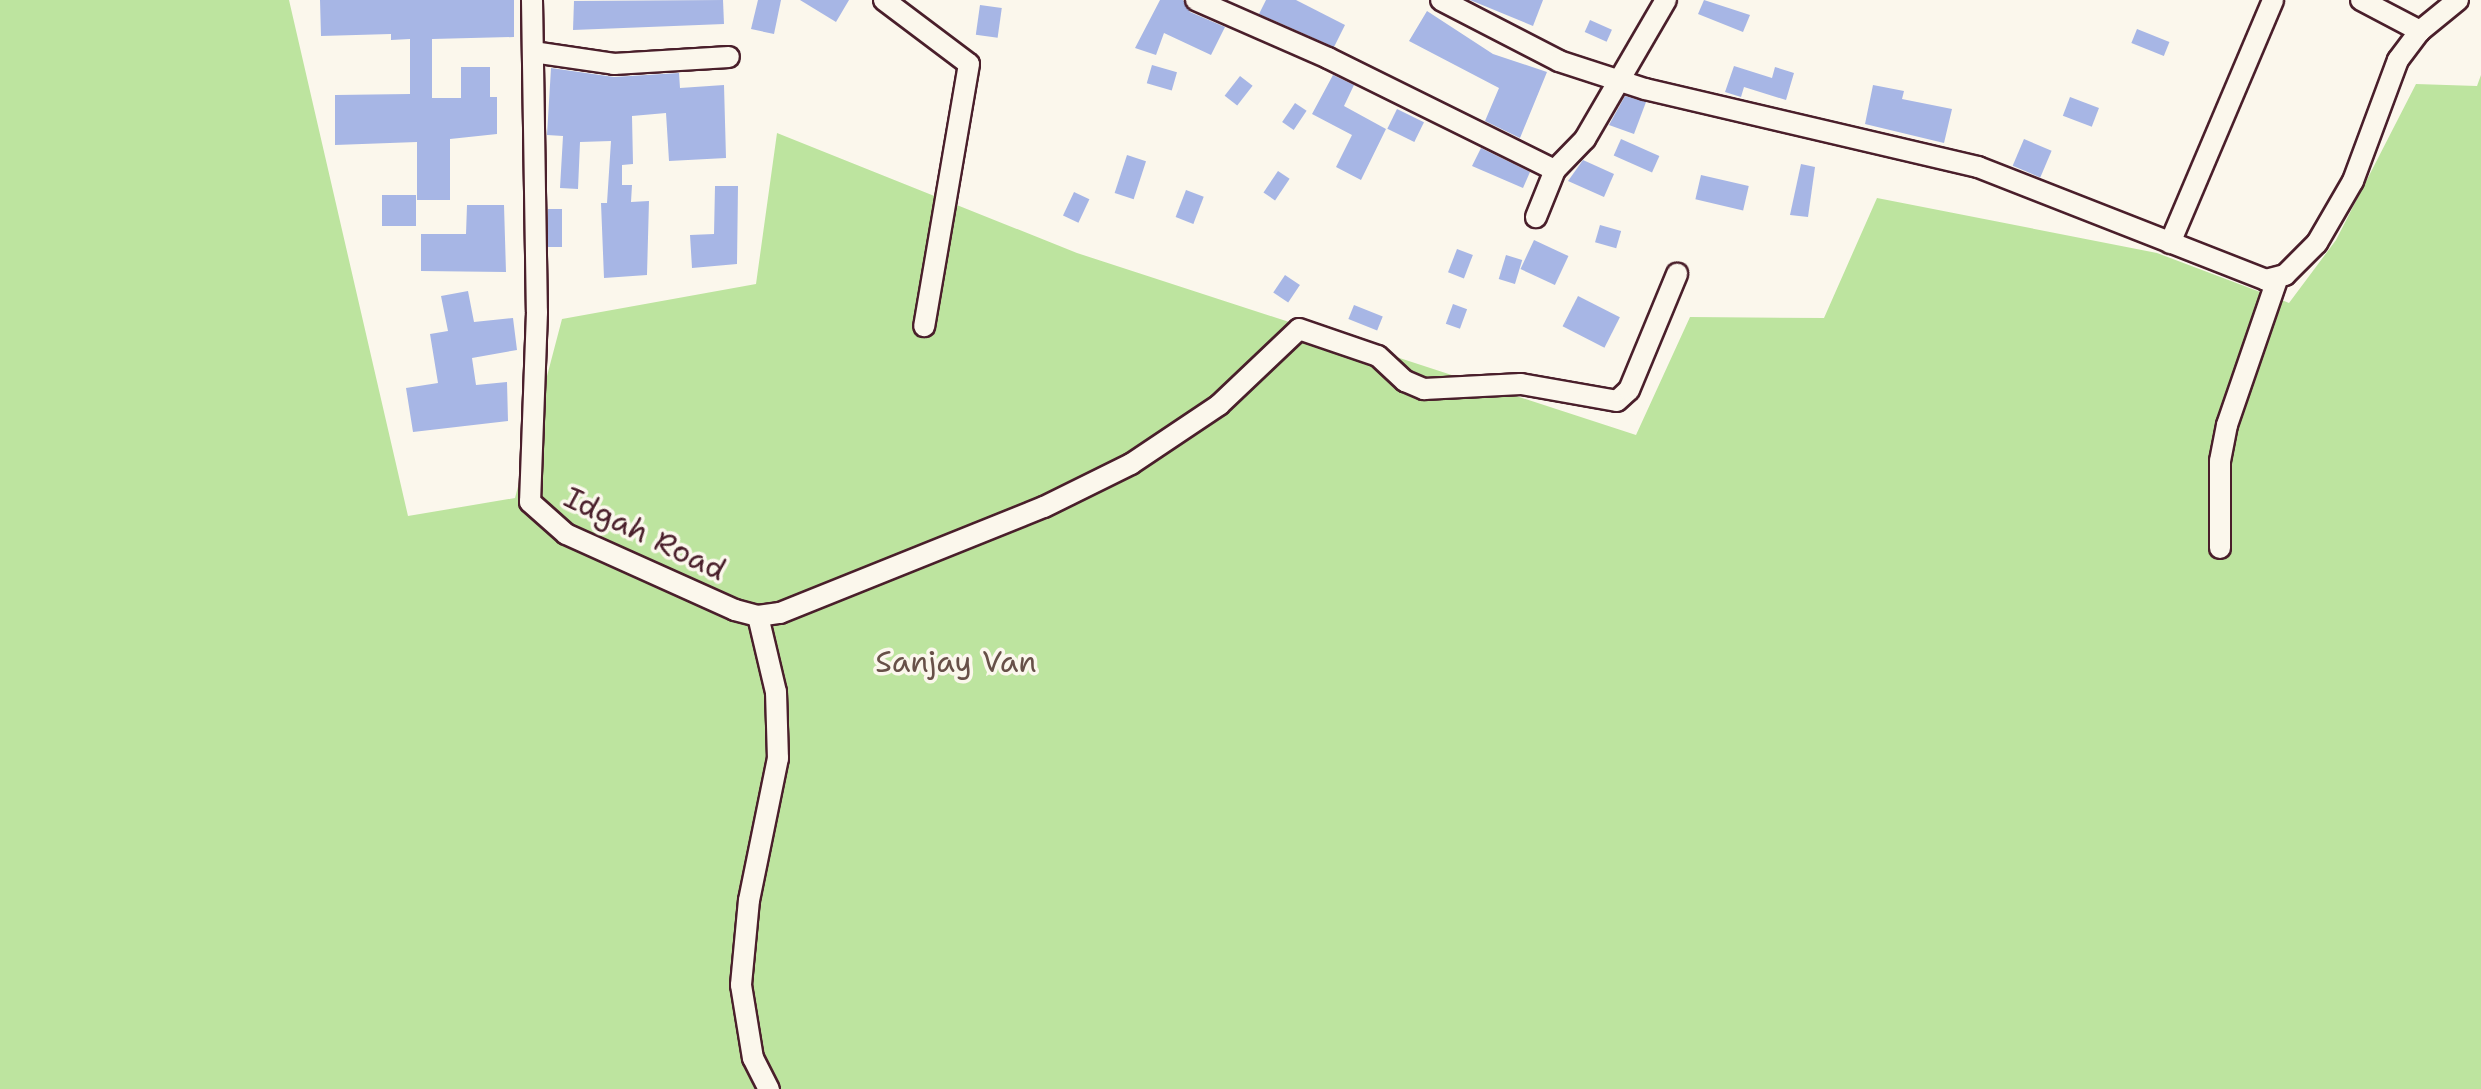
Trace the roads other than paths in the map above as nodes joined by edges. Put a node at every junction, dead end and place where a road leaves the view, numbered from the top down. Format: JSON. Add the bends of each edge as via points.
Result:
{"nodes":[{"id":1,"x":532,"y":0,"type":"edge"},
{"id":2,"x":884,"y":0,"type":"edge"},
{"id":3,"x":1196,"y":0,"type":"edge"},
{"id":4,"x":1441,"y":0,"type":"edge"},
{"id":5,"x":1666,"y":0,"type":"edge"},
{"id":6,"x":2273,"y":0,"type":"edge"},
{"id":7,"x":2361,"y":0,"type":"edge"},
{"id":8,"x":2458,"y":0,"type":"edge"},
{"id":9,"x":2420,"y":31,"type":"junction"},
{"id":10,"x":533,"y":52,"type":"junction"},
{"id":11,"x":729,"y":57,"type":"dead end"},
{"id":12,"x":1617,"y":80,"type":"junction"},
{"id":13,"x":1555,"y":170,"type":"junction"},
{"id":14,"x":1536,"y":217,"type":"dead end"},
{"id":15,"x":2170,"y":243,"type":"junction"},
{"id":16,"x":1677,"y":274,"type":"dead end"},
{"id":17,"x":2277,"y":280,"type":"junction"},
{"id":18,"x":924,"y":326,"type":"dead end"},
{"id":19,"x":2220,"y":548,"type":"dead end"},
{"id":20,"x":758,"y":616,"type":"junction"},
{"id":21,"x":769,"y":1089,"type":"edge"}],
"edges":[{"from":1,"to":10,"type":"street","name":"Idgah Road"},
{"from":2,"to":18,"type":"street","via":[[969,64]]},
{"from":3,"to":13,"type":"street","via":[[1328,58]]},
{"from":4,"to":12,"type":"street","via":[[1528,49]]},
{"from":5,"to":12,"type":"street"},
{"from":6,"to":15,"type":"street"},
{"from":7,"to":9,"type":"street"},
{"from":8,"to":9,"type":"street"},
{"from":9,"to":17,"type":"street","via":[[2398,60],[2353,181],[2330,224]]},
{"from":10,"to":11,"type":"street","via":[[614,64]]},
{"from":10,"to":20,"type":"street","name":"Idgah Road","via":[[537,312],[530,502],[566,534]]},
{"from":12,"to":13,"type":"street","via":[[1585,139]]},
{"from":12,"to":15,"type":"street","via":[[1978,167]]},
{"from":13,"to":14,"type":"street"},
{"from":15,"to":17,"type":"street","via":[[2254,278]]},
{"from":16,"to":20,"type":"street","via":[[1629,390],[1617,401],[1521,384],[1424,389],[1405,381],[1378,356],[1299,329],[1219,405],[1131,464],[1030,513],[780,613]]},
{"from":17,"to":19,"type":"street","via":[[2227,425],[2220,461]]},
{"from":20,"to":21,"type":"street","via":[[776,692],[778,758],[749,900],[741,985],[753,1058]]}]}
